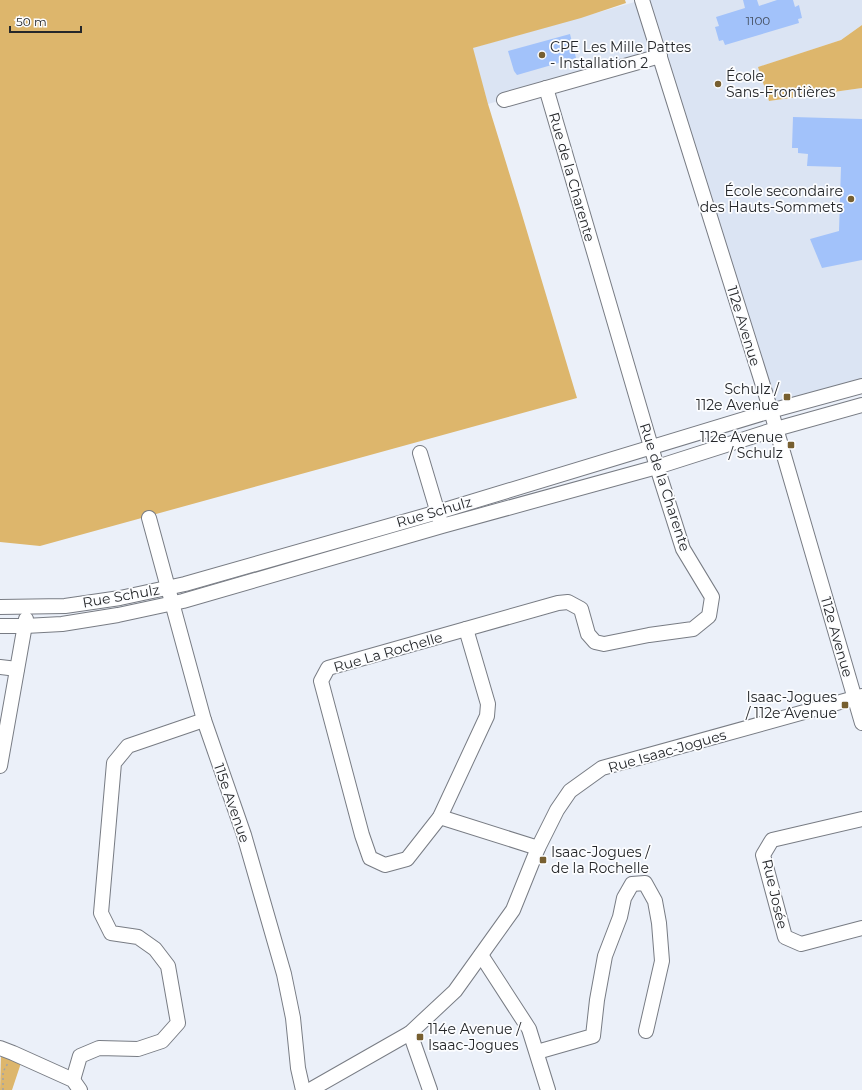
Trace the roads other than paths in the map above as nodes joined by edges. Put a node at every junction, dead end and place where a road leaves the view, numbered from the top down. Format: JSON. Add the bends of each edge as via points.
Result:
{"nodes":[{"id":1,"x":642,"y":0,"type":"edge"},
{"id":2,"x":660,"y":56,"type":"junction"},
{"id":3,"x":546,"y":88,"type":"junction"},
{"id":4,"x":504,"y":100,"type":"dead end"},
{"id":5,"x":862,"y":386,"type":"edge"},
{"id":6,"x":847,"y":390,"type":"junction"},
{"id":7,"x":856,"y":407,"type":"edge"},
{"id":8,"x":770,"y":411,"type":"junction"},
{"id":9,"x":776,"y":429,"type":"junction"},
{"id":10,"x":651,"y":447,"type":"junction"},
{"id":11,"x":420,"y":453,"type":"dead end"},
{"id":12,"x":657,"y":466,"type":"junction"},
{"id":13,"x":438,"y":512,"type":"junction"},
{"id":14,"x":149,"y":518,"type":"dead end"},
{"id":15,"x":442,"y":526,"type":"junction"},
{"id":16,"x":168,"y":588,"type":"junction"},
{"id":17,"x":173,"y":604,"type":"junction"},
{"id":18,"x":0,"y":607,"type":"edge"},
{"id":19,"x":28,"y":608,"type":"junction"},
{"id":20,"x":0,"y":626,"type":"edge"},
{"id":21,"x":25,"y":626,"type":"junction"},
{"id":22,"x":466,"y":629,"type":"junction"},
{"id":23,"x":0,"y":667,"type":"edge"},
{"id":24,"x":17,"y":669,"type":"junction"},
{"id":25,"x":858,"y":697,"type":"edge"},
{"id":26,"x":204,"y":720,"type":"junction"},
{"id":27,"x":862,"y":723,"type":"edge"},
{"id":28,"x":2,"y":745,"type":"edge"},
{"id":29,"x":0,"y":766,"type":"edge"},
{"id":30,"x":440,"y":817,"type":"junction"},
{"id":31,"x":862,"y":819,"type":"edge"},
{"id":32,"x":538,"y":848,"type":"junction"},
{"id":33,"x":862,"y":928,"type":"edge"},
{"id":34,"x":481,"y":955,"type":"junction"},
{"id":35,"x":646,"y":1031,"type":"dead end"},
{"id":36,"x":410,"y":1033,"type":"junction"},
{"id":37,"x":0,"y":1048,"type":"edge"},
{"id":38,"x":537,"y":1052,"type":"junction"},
{"id":39,"x":76,"y":1085,"type":"edge"},
{"id":40,"x":303,"y":1090,"type":"edge"},
{"id":41,"x":310,"y":1090,"type":"edge"},
{"id":42,"x":430,"y":1090,"type":"edge"},
{"id":43,"x":548,"y":1090,"type":"edge"}],
"edges":[{"from":1,"to":2,"type":"street","name":"112e Avenue"},
{"from":2,"to":3,"type":"street","via":[[616,62]]},
{"from":2,"to":8,"type":"street","name":"112e Avenue"},
{"from":3,"to":4,"type":"street"},
{"from":3,"to":10,"type":"street","name":"Rue de la Charente"},
{"from":5,"to":6,"type":"street","name":"Rue Schulz"},
{"from":6,"to":7,"type":"street"},
{"from":6,"to":8,"type":"street","name":"Rue Schulz"},
{"from":7,"to":9,"type":"street","name":"Rue Schulz"},
{"from":8,"to":9,"type":"street","name":"112e Avenue"},
{"from":8,"to":10,"type":"street","name":"Rue Schulz"},
{"from":9,"to":12,"type":"street","name":"Rue Schulz"},
{"from":9,"to":25,"type":"street","name":"112e Avenue"},
{"from":10,"to":12,"type":"street","name":"Rue de la Charente"},
{"from":10,"to":13,"type":"street","name":"Rue Schulz"},
{"from":11,"to":13,"type":"street"},
{"from":12,"to":15,"type":"street","name":"Rue Schulz"},
{"from":12,"to":22,"type":"street","name":"Rue de la Charente","via":[[683,549],[712,597],[709,616],[693,629],[604,644],[595,642],[588,634],[581,609],[568,602]]},
{"from":13,"to":15,"type":"street"},
{"from":13,"to":16,"type":"street","name":"Rue Schulz"},
{"from":14,"to":16,"type":"street","name":"115e Avenue"},
{"from":15,"to":17,"type":"street","name":"Rue Schulz"},
{"from":16,"to":17,"type":"street","name":"115e Avenue"},
{"from":16,"to":19,"type":"street","name":"Rue Schulz","via":[[65,606]]},
{"from":17,"to":21,"type":"street","name":"Rue Schulz","via":[[62,624]]},
{"from":17,"to":26,"type":"street","name":"115e Avenue"},
{"from":18,"to":19,"type":"street","name":"Rue Schulz"},
{"from":19,"to":21,"type":"street"},
{"from":20,"to":21,"type":"street","name":"Rue Schulz"},
{"from":21,"to":24,"type":"street"},
{"from":22,"to":30,"type":"street","name":"Rue La Rochelle","via":[[488,704],[487,716]]},
{"from":22,"to":30,"type":"street","name":"Rue La Rochelle","via":[[328,668],[321,681],[370,858],[385,865],[407,860]]},
{"from":23,"to":24,"type":"street"},
{"from":24,"to":28,"type":"street"},
{"from":25,"to":27,"type":"street","name":"112e Avenue"},
{"from":25,"to":32,"type":"street","name":"Rue Isaac-Jogues","via":[[602,768],[570,791],[557,810]]},
{"from":26,"to":39,"type":"street","via":[[128,746],[114,763],[113,771],[101,913],[111,933],[138,937],[155,948],[168,966],[178,1023],[162,1041],[138,1049],[99,1048],[80,1056]]},
{"from":26,"to":40,"type":"street","name":"115e Avenue","via":[[244,835],[284,974],[294,1018],[298,1068]]},
{"from":28,"to":29,"type":"street"},
{"from":30,"to":32,"type":"street"},
{"from":31,"to":33,"type":"street","name":"Rue Josée","via":[[772,840],[763,855],[785,937],[801,944]]},
{"from":32,"to":34,"type":"street","name":"Rue Isaac-Jogues","via":[[513,910]]},
{"from":34,"to":36,"type":"street","name":"Rue Isaac-Jogues","via":[[456,991]]},
{"from":34,"to":38,"type":"street","via":[[530,1029]]},
{"from":35,"to":38,"type":"street","via":[[662,961],[655,901],[645,883],[632,884],[624,898],[606,956],[593,1036]]},
{"from":36,"to":41,"type":"street","name":"Rue Isaac-Jogues"},
{"from":36,"to":42,"type":"street"},
{"from":37,"to":39,"type":"street"},
{"from":38,"to":43,"type":"street"}]}
